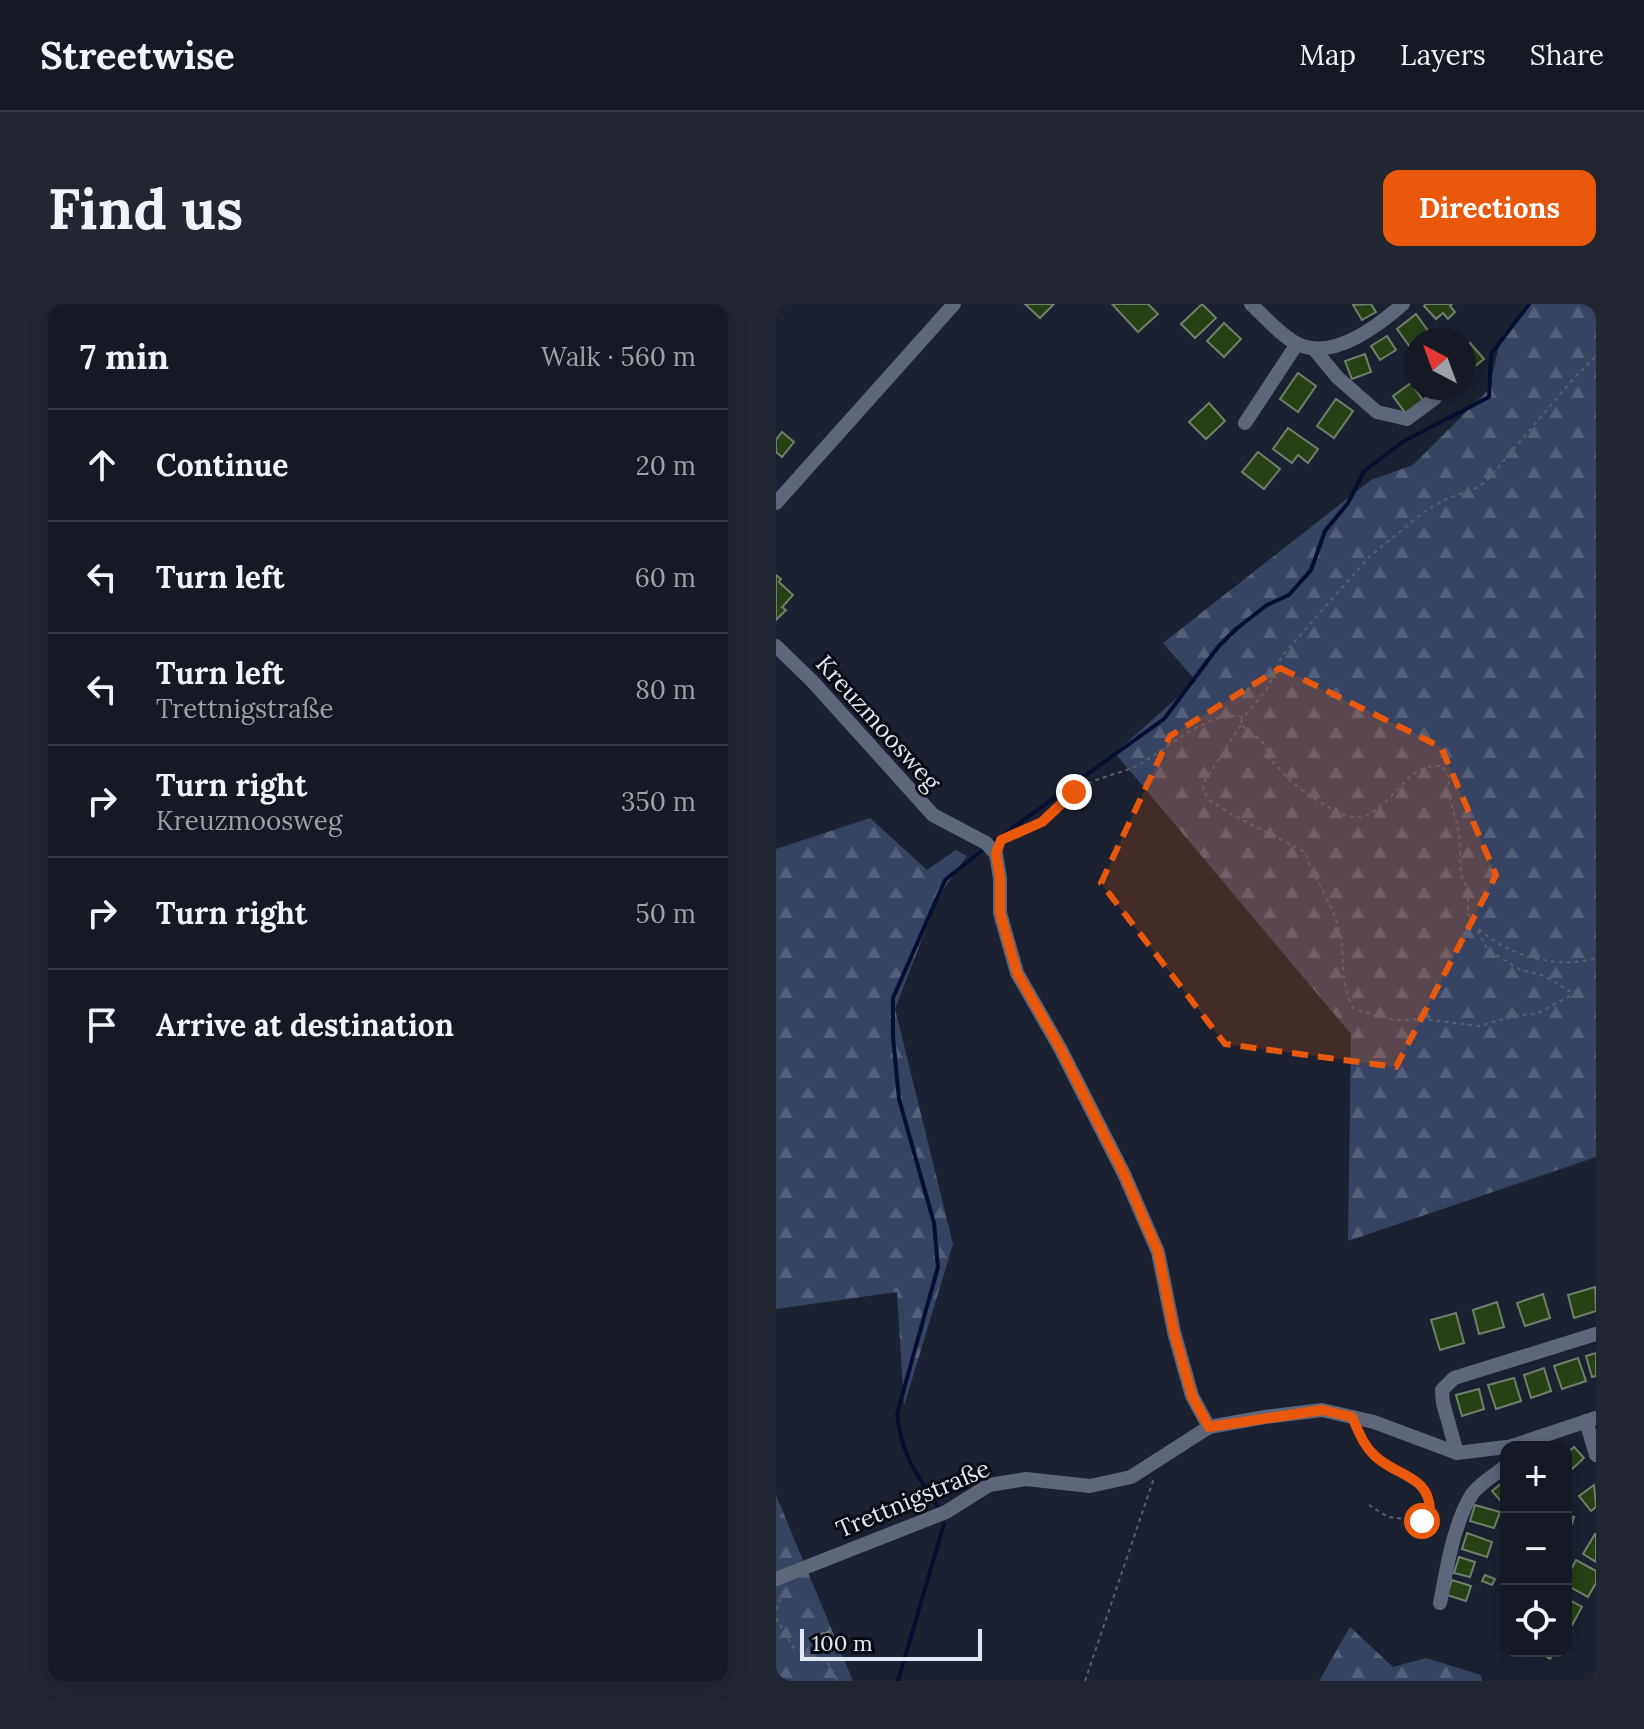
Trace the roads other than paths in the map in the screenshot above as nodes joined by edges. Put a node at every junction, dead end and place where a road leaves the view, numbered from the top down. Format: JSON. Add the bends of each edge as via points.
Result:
{"nodes":[{"id":1,"x":954,"y":304,"type":"edge"},
{"id":2,"x":1251,"y":304,"type":"edge"},
{"id":3,"x":1403,"y":304,"type":"edge"},
{"id":4,"x":1297,"y":344,"type":"junction"},
{"id":5,"x":1314,"y":349,"type":"junction"},
{"id":6,"x":1433,"y":400,"type":"edge"},
{"id":7,"x":1245,"y":423,"type":"dead end"},
{"id":8,"x":776,"y":503,"type":"edge"},
{"id":9,"x":776,"y":646,"type":"edge"},
{"id":10,"x":1596,"y":1334,"type":"edge"},
{"id":11,"x":1591,"y":1420,"type":"edge"},
{"id":12,"x":1209,"y":1427,"type":"junction"},
{"id":13,"x":1528,"y":1441,"type":"edge"},
{"id":14,"x":1500,"y":1448,"type":"edge"},
{"id":15,"x":1457,"y":1453,"type":"junction"},
{"id":16,"x":1596,"y":1455,"type":"edge"},
{"id":17,"x":1500,"y":1471,"type":"edge"},
{"id":18,"x":776,"y":1579,"type":"edge"},
{"id":19,"x":1440,"y":1603,"type":"dead end"}],
"edges":[{"from":1,"to":8,"type":"street"},
{"from":2,"to":4,"type":"street"},
{"from":3,"to":5,"type":"street","via":[[1352,341]]},
{"from":4,"to":5,"type":"street"},
{"from":4,"to":7,"type":"street"},
{"from":5,"to":6,"type":"street","via":[[1377,412],[1407,419]]},
{"from":9,"to":12,"type":"street","name":"Kreuzmoosweg","via":[[933,815],[986,843],[996,854],[1000,913],[1017,973],[1110,1146],[1158,1252],[1192,1396]]},
{"from":10,"to":15,"type":"street","via":[[1454,1378],[1442,1390]]},
{"from":11,"to":13,"type":"street","name":"Trettnigstraße"},
{"from":11,"to":16,"type":"street"},
{"from":12,"to":15,"type":"street","name":"Trettnigstraße","via":[[1322,1410],[1374,1422]]},
{"from":12,"to":18,"type":"street","name":"Trettnigstraße","via":[[1131,1477],[1090,1486],[1026,1479],[989,1485],[946,1512]]},
{"from":14,"to":15,"type":"street","name":"Trettnigstraße"},
{"from":17,"to":19,"type":"street","via":[[1474,1492],[1467,1505]]}]}
